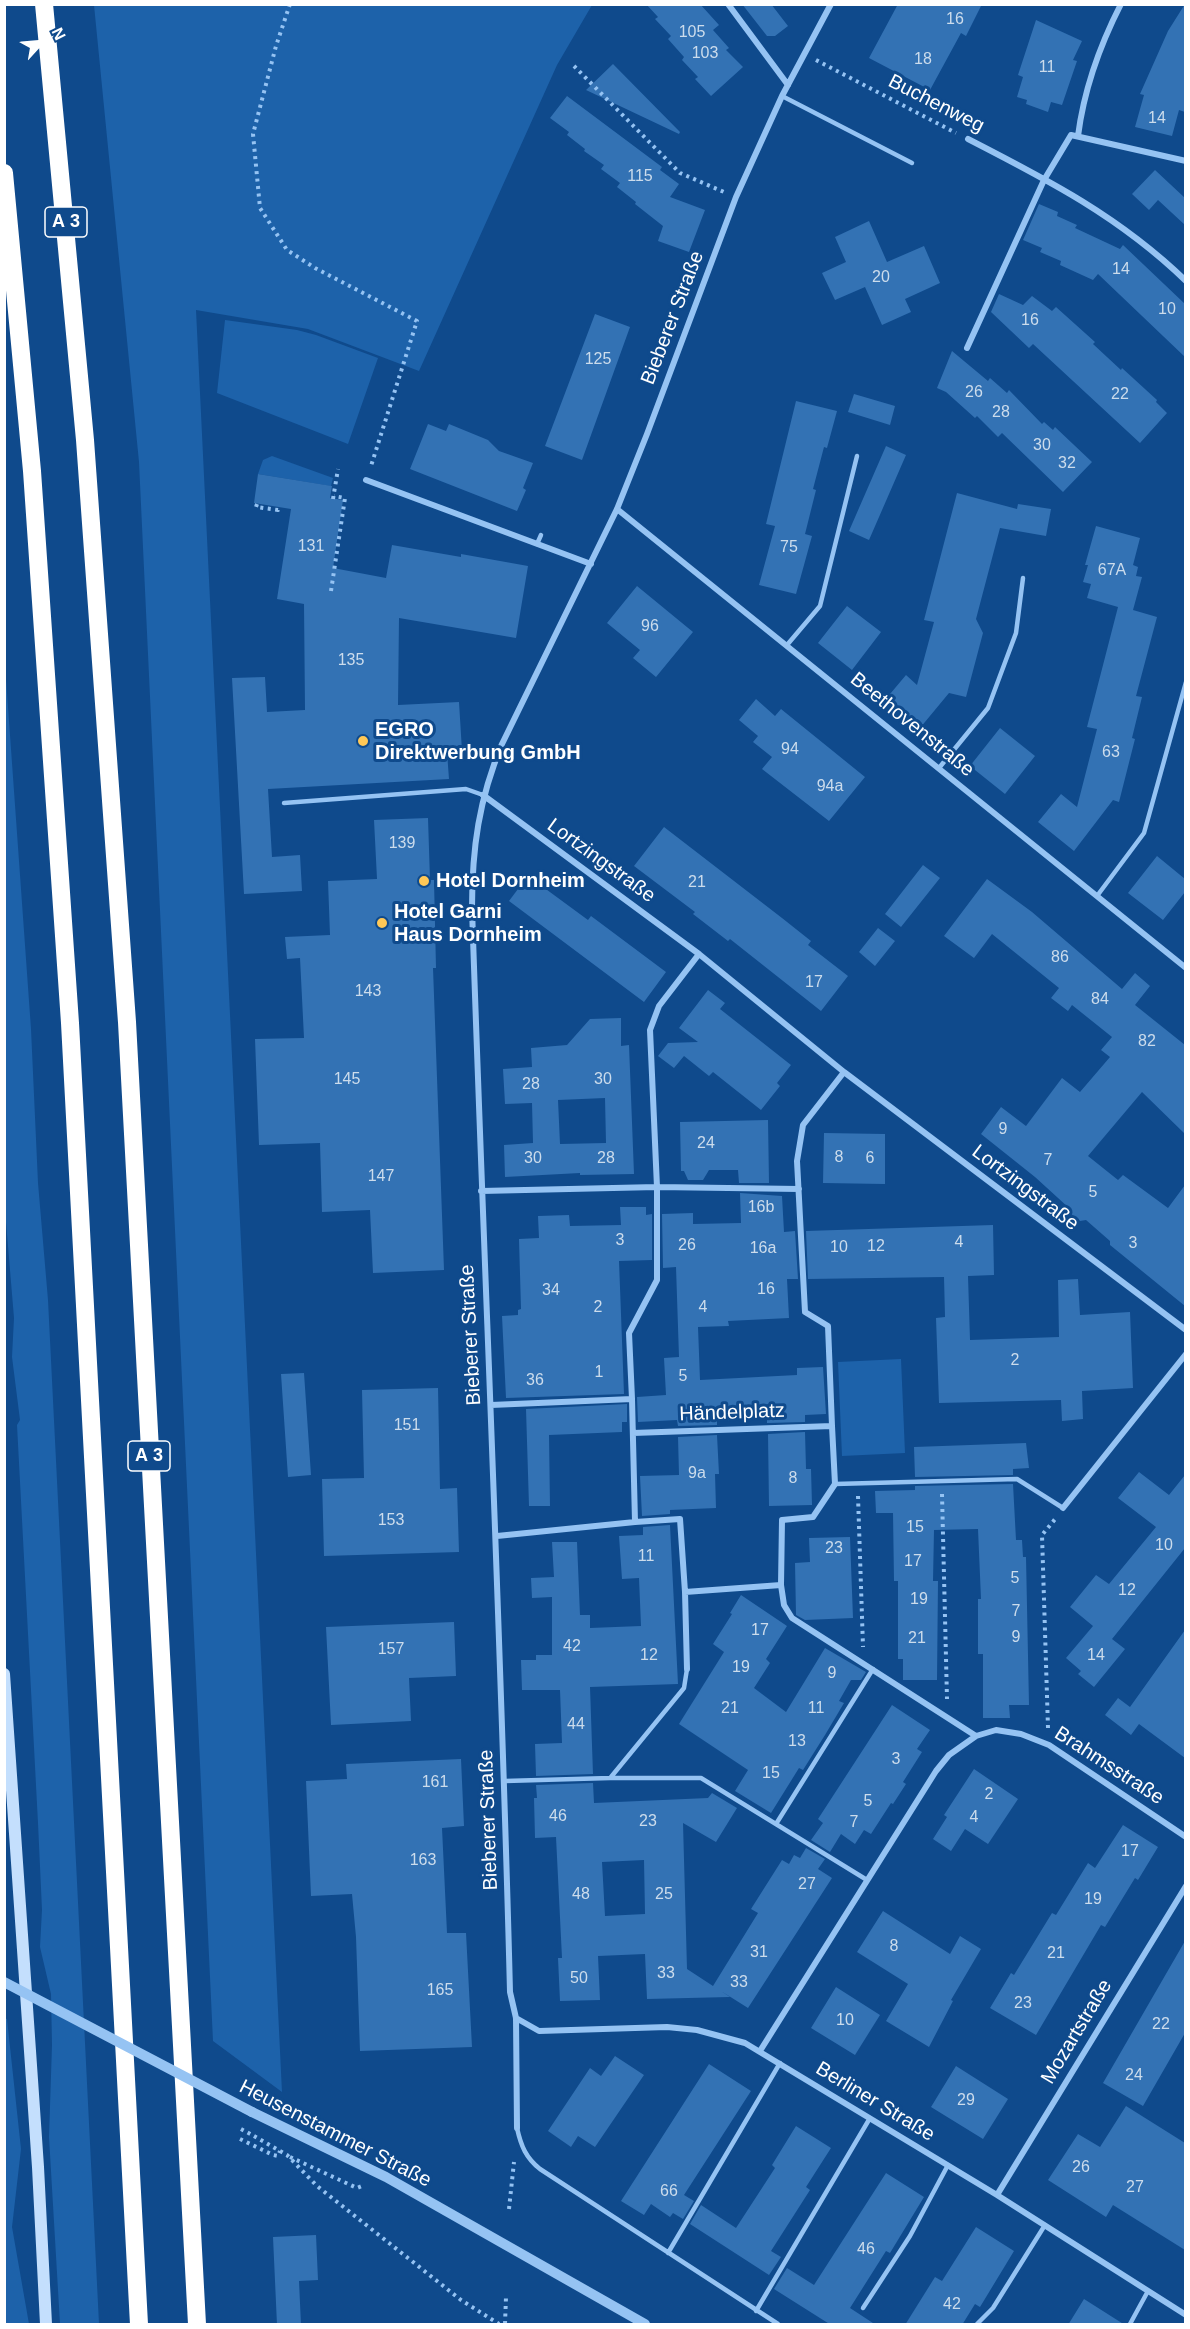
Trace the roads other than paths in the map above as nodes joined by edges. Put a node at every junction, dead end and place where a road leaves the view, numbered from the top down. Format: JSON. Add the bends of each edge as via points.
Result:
{"nodes":[{"id":1,"x":44,"y":4,"type":"edge"},
{"id":2,"x":728,"y":4,"type":"edge"},
{"id":3,"x":831,"y":4,"type":"edge"},
{"id":4,"x":1121,"y":4,"type":"edge"},
{"id":5,"x":788,"y":85,"type":"junction"},
{"id":6,"x":782,"y":96,"type":"junction"},
{"id":7,"x":1078,"y":136,"type":"junction"},
{"id":8,"x":968,"y":139,"type":"road end"},
{"id":9,"x":1185,"y":161,"type":"edge"},
{"id":10,"x":912,"y":163,"type":"dead end"},
{"id":11,"x":4,"y":173,"type":"edge"},
{"id":12,"x":1044,"y":180,"type":"junction"},
{"id":13,"x":1185,"y":281,"type":"edge"},
{"id":14,"x":967,"y":348,"type":"dead end"},
{"id":15,"x":857,"y":456,"type":"dead end"},
{"id":16,"x":366,"y":480,"type":"road end"},
{"id":17,"x":617,"y":508,"type":"junction"},
{"id":18,"x":541,"y":534,"type":"dead end"},
{"id":19,"x":537,"y":544,"type":"junction"},
{"id":20,"x":591,"y":564,"type":"junction"},
{"id":21,"x":1023,"y":578,"type":"dead end"},
{"id":22,"x":787,"y":645,"type":"junction"},
{"id":23,"x":1185,"y":682,"type":"edge"},
{"id":24,"x":939,"y":768,"type":"junction"},
{"id":25,"x":483,"y":795,"type":"junction"},
{"id":26,"x":284,"y":803,"type":"dead end"},
{"id":27,"x":1097,"y":896,"type":"junction"},
{"id":28,"x":699,"y":954,"type":"junction"},
{"id":29,"x":1185,"y":968,"type":"edge"},
{"id":30,"x":844,"y":1072,"type":"junction"},
{"id":31,"x":657,"y":1187,"type":"junction"},
{"id":32,"x":799,"y":1189,"type":"junction"},
{"id":33,"x":481,"y":1191,"type":"junction"},
{"id":34,"x":1185,"y":1330,"type":"edge"},
{"id":35,"x":1185,"y":1354,"type":"edge"},
{"id":36,"x":632,"y":1399,"type":"junction"},
{"id":37,"x":491,"y":1405,"type":"junction"},
{"id":38,"x":832,"y":1426,"type":"junction"},
{"id":39,"x":633,"y":1433,"type":"junction"},
{"id":40,"x":835,"y":1484,"type":"junction"},
{"id":41,"x":1063,"y":1508,"type":"joint"},
{"id":42,"x":635,"y":1522,"type":"junction"},
{"id":43,"x":497,"y":1536,"type":"junction"},
{"id":44,"x":781,"y":1585,"type":"junction"},
{"id":45,"x":685,"y":1592,"type":"junction"},
{"id":46,"x":687,"y":1669,"type":"joint"},
{"id":47,"x":873,"y":1669,"type":"junction"},
{"id":48,"x":4,"y":1674,"type":"edge"},
{"id":49,"x":976,"y":1736,"type":"junction"},
{"id":50,"x":610,"y":1778,"type":"junction"},
{"id":51,"x":505,"y":1781,"type":"junction"},
{"id":52,"x":776,"y":1824,"type":"junction"},
{"id":53,"x":1185,"y":1837,"type":"edge"},
{"id":54,"x":867,"y":1880,"type":"junction"},
{"id":55,"x":1185,"y":1886,"type":"edge"},
{"id":56,"x":4,"y":1982,"type":"edge"},
{"id":57,"x":516,"y":2018,"type":"junction"},
{"id":58,"x":760,"y":2051,"type":"junction"},
{"id":59,"x":780,"y":2063,"type":"junction"},
{"id":60,"x":870,"y":2118,"type":"junction"},
{"id":61,"x":517,"y":2128,"type":"joint"},
{"id":62,"x":948,"y":2165,"type":"junction"},
{"id":63,"x":997,"y":2194,"type":"junction"},
{"id":64,"x":1045,"y":2225,"type":"junction"},
{"id":65,"x":668,"y":2253,"type":"junction"},
{"id":66,"x":1148,"y":2291,"type":"junction"},
{"id":67,"x":863,"y":2308,"type":"dead end"},
{"id":68,"x":756,"y":2311,"type":"junction"},
{"id":69,"x":1185,"y":2315,"type":"edge"},
{"id":70,"x":46,"y":2325,"type":"edge"},
{"id":71,"x":139,"y":2325,"type":"edge"},
{"id":72,"x":197,"y":2325,"type":"edge"},
{"id":73,"x":645,"y":2325,"type":"edge"},
{"id":74,"x":778,"y":2325,"type":"edge"},
{"id":75,"x":977,"y":2325,"type":"edge"},
{"id":76,"x":1130,"y":2325,"type":"edge"}],
"edges":[{"from":1,"to":72,"type":"highway","number":"A 3","via":[[85,440],[126,1010]]},
{"from":2,"to":5,"type":"street"},
{"from":3,"to":5,"type":"street","name":"Bieberer Straße"},
{"from":4,"to":7,"type":"street","via":[[1088,80]]},
{"from":5,"to":6,"type":"street","name":"Bieberer Straße"},
{"from":6,"to":10,"type":"lane"},
{"from":6,"to":17,"type":"street","name":"Bieberer Straße","via":[[735,197]]},
{"from":7,"to":9,"type":"street"},
{"from":7,"to":12,"type":"street","via":[[1071,135]]},
{"from":8,"to":12,"type":"street","name":"Buchenweg"},
{"from":11,"to":71,"type":"highway","via":[[32,471],[70,1023]]},
{"from":12,"to":13,"type":"street","name":"Buchenweg","via":[[1100,211]]},
{"from":12,"to":14,"type":"street"},
{"from":15,"to":22,"type":"lane","via":[[820,606]]},
{"from":16,"to":19,"type":"street"},
{"from":17,"to":20,"type":"street","name":"Bieberer Straße"},
{"from":17,"to":22,"type":"street","name":"Beethovenstraße"},
{"from":18,"to":19,"type":"lane"},
{"from":19,"to":20,"type":"street"},
{"from":20,"to":25,"type":"street","name":"Bieberer Straße","via":[[502,744]]},
{"from":21,"to":24,"type":"lane","via":[[1016,633],[988,708]]},
{"from":22,"to":24,"type":"street","name":"Beethovenstraße"},
{"from":23,"to":27,"type":"lane","via":[[1144,833]]},
{"from":24,"to":27,"type":"street","name":"Beethovenstraße"},
{"from":25,"to":26,"type":"lane","via":[[466,789]]},
{"from":25,"to":28,"type":"street","name":"Lortzingstraße"},
{"from":25,"to":33,"type":"street","name":"Bieberer Straße","via":[[472,866]]},
{"from":27,"to":29,"type":"street","name":"Beethovenstraße"},
{"from":28,"to":30,"type":"street","name":"Lortzingstraße"},
{"from":28,"to":31,"type":"street","via":[[659,1006],[650,1030]]},
{"from":30,"to":32,"type":"street","via":[[803,1125],[797,1161]]},
{"from":30,"to":34,"type":"street","name":"Lortzingstraße"},
{"from":31,"to":32,"type":"street"},
{"from":31,"to":33,"type":"street"},
{"from":31,"to":36,"type":"street","via":[[657,1280],[629,1333]]},
{"from":32,"to":38,"type":"street","via":[[805,1312],[828,1326]]},
{"from":33,"to":37,"type":"street","name":"Bieberer Straße"},
{"from":35,"to":41,"type":"street"},
{"from":36,"to":37,"type":"street"},
{"from":36,"to":39,"type":"street"},
{"from":37,"to":43,"type":"street","name":"Bieberer Straße"},
{"from":38,"to":39,"type":"street","name":"Händelplatz"},
{"from":38,"to":40,"type":"street"},
{"from":39,"to":42,"type":"street"},
{"from":40,"to":41,"type":"lane","via":[[1017,1479]]},
{"from":40,"to":44,"type":"street","via":[[813,1517],[782,1520]]},
{"from":42,"to":43,"type":"street"},
{"from":42,"to":45,"type":"street","via":[[681,1519]]},
{"from":43,"to":51,"type":"street","name":"Bieberer Straße"},
{"from":44,"to":45,"type":"street"},
{"from":44,"to":47,"type":"street","via":[[784,1605],[792,1618]]},
{"from":45,"to":46,"type":"street"},
{"from":46,"to":50,"type":"lane","via":[[684,1688]]},
{"from":47,"to":49,"type":"street"},
{"from":47,"to":52,"type":"lane"},
{"from":48,"to":70,"type":"main road"},
{"from":49,"to":53,"type":"street","name":"Brahmsstraße","via":[[996,1730],[1049,1745]]},
{"from":49,"to":54,"type":"street","name":"Brahmsstraße","via":[[936,1771]]},
{"from":50,"to":51,"type":"lane"},
{"from":50,"to":52,"type":"lane","via":[[701,1778]]},
{"from":51,"to":57,"type":"street","name":"Bieberer Straße","via":[[510,1992]]},
{"from":52,"to":54,"type":"lane"},
{"from":54,"to":58,"type":"street","name":"Brahmsstraße"},
{"from":55,"to":63,"type":"street","name":"Mozartstraße"},
{"from":56,"to":73,"type":"street","name":"Heusenstammer Straße","bridge":true,"via":[[252,2112],[386,2177]]},
{"from":57,"to":58,"type":"street","name":"Berliner Straße","via":[[540,2031],[667,2027],[697,2030],[722,2035]]},
{"from":57,"to":61,"type":"street","name":"Bieberer Straße"},
{"from":58,"to":59,"type":"street","name":"Berliner Straße"},
{"from":59,"to":60,"type":"street","name":"Berliner Straße"},
{"from":59,"to":65,"type":"lane"},
{"from":60,"to":62,"type":"street","name":"Berliner Straße"},
{"from":60,"to":68,"type":"lane"},
{"from":61,"to":65,"type":"lane","via":[[530,2161]]},
{"from":62,"to":63,"type":"street","name":"Berliner Straße"},
{"from":62,"to":67,"type":"lane","via":[[910,2236]]},
{"from":63,"to":64,"type":"street","name":"Berliner Straße"},
{"from":64,"to":66,"type":"street","name":"Berliner Straße"},
{"from":64,"to":75,"type":"lane","via":[[993,2308]]},
{"from":65,"to":68,"type":"lane"},
{"from":66,"to":69,"type":"street","name":"Berliner Straße"},
{"from":66,"to":76,"type":"lane"},
{"from":68,"to":74,"type":"lane"}]}
